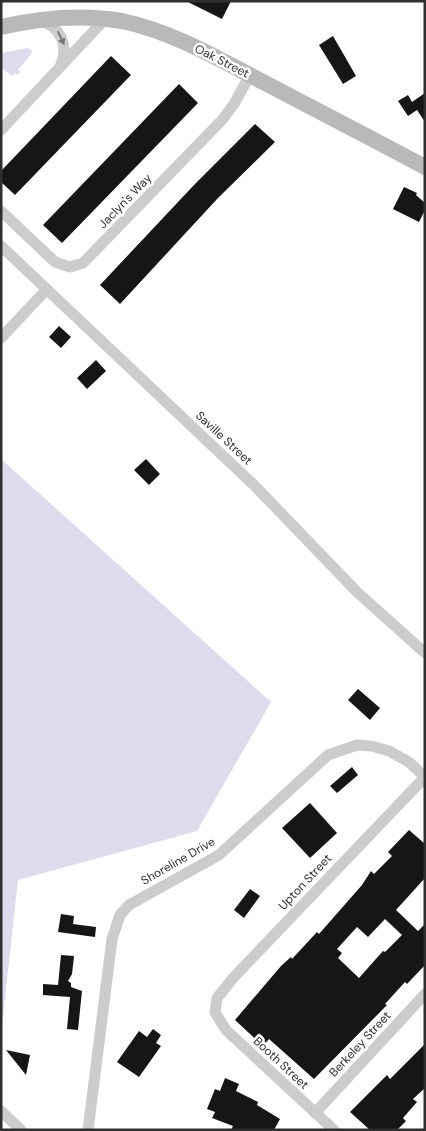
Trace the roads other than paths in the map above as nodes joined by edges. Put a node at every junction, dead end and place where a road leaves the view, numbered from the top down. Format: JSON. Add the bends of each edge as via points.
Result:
{"nodes":[{"id":1,"x":105,"y":19,"type":"junction"},
{"id":2,"x":35,"y":20,"type":"junction"},
{"id":3,"x":1,"y":27,"type":"edge"},
{"id":4,"x":58,"y":69,"type":"junction"},
{"id":5,"x":250,"y":75,"type":"junction"},
{"id":6,"x":1,"y":130,"type":"edge"},
{"id":7,"x":421,"y":161,"type":"edge"},
{"id":8,"x":1,"y":210,"type":"edge"},
{"id":9,"x":1,"y":246,"type":"edge"},
{"id":10,"x":47,"y":289,"type":"junction"},
{"id":11,"x":1,"y":338,"type":"edge"},
{"id":12,"x":425,"y":653,"type":"edge"},
{"id":13,"x":425,"y":777,"type":"edge"},
{"id":14,"x":425,"y":994,"type":"edge"},
{"id":15,"x":215,"y":1012,"type":"joint"},
{"id":16,"x":1,"y":1111,"type":"edge"},
{"id":17,"x":315,"y":1113,"type":"junction"},
{"id":18,"x":21,"y":1130,"type":"edge"},
{"id":19,"x":88,"y":1130,"type":"edge"},
{"id":20,"x":334,"y":1130,"type":"edge"}],
"edges":[{"from":1,"to":2,"type":"street","name":"Oak Street"},
{"from":1,"to":4,"type":"street"},
{"from":1,"to":5,"type":"street","name":"Oak Street","via":[[169,35]]},
{"from":2,"to":3,"type":"street","name":"Oak Street"},
{"from":2,"to":4,"type":"street","one_way":true,"via":[[50,25],[62,38],[64,50]]},
{"from":4,"to":6,"type":"street"},
{"from":5,"to":7,"type":"street","name":"Oak Street"},
{"from":5,"to":8,"type":"street","name":"Jaclyn's Way","via":[[222,120],[83,263],[67,267],[55,262]]},
{"from":9,"to":10,"type":"street","name":"Saville Street"},
{"from":10,"to":11,"type":"street"},
{"from":10,"to":12,"type":"street","name":"Saville Street","via":[[255,486],[357,592]]},
{"from":13,"to":15,"type":"street","name":"Upton Street","via":[[234,977],[217,998]]},
{"from":13,"to":19,"type":"street","name":"Shoreline Drive","via":[[409,762],[371,746],[357,745],[328,754],[219,855],[129,905],[120,915],[112,939]]},
{"from":14,"to":17,"type":"street","name":"Berkeley Street"},
{"from":15,"to":17,"type":"street","name":"Booth Street","via":[[226,1030]]},
{"from":16,"to":18,"type":"street"},
{"from":17,"to":20,"type":"street","name":"Booth Street"}]}
